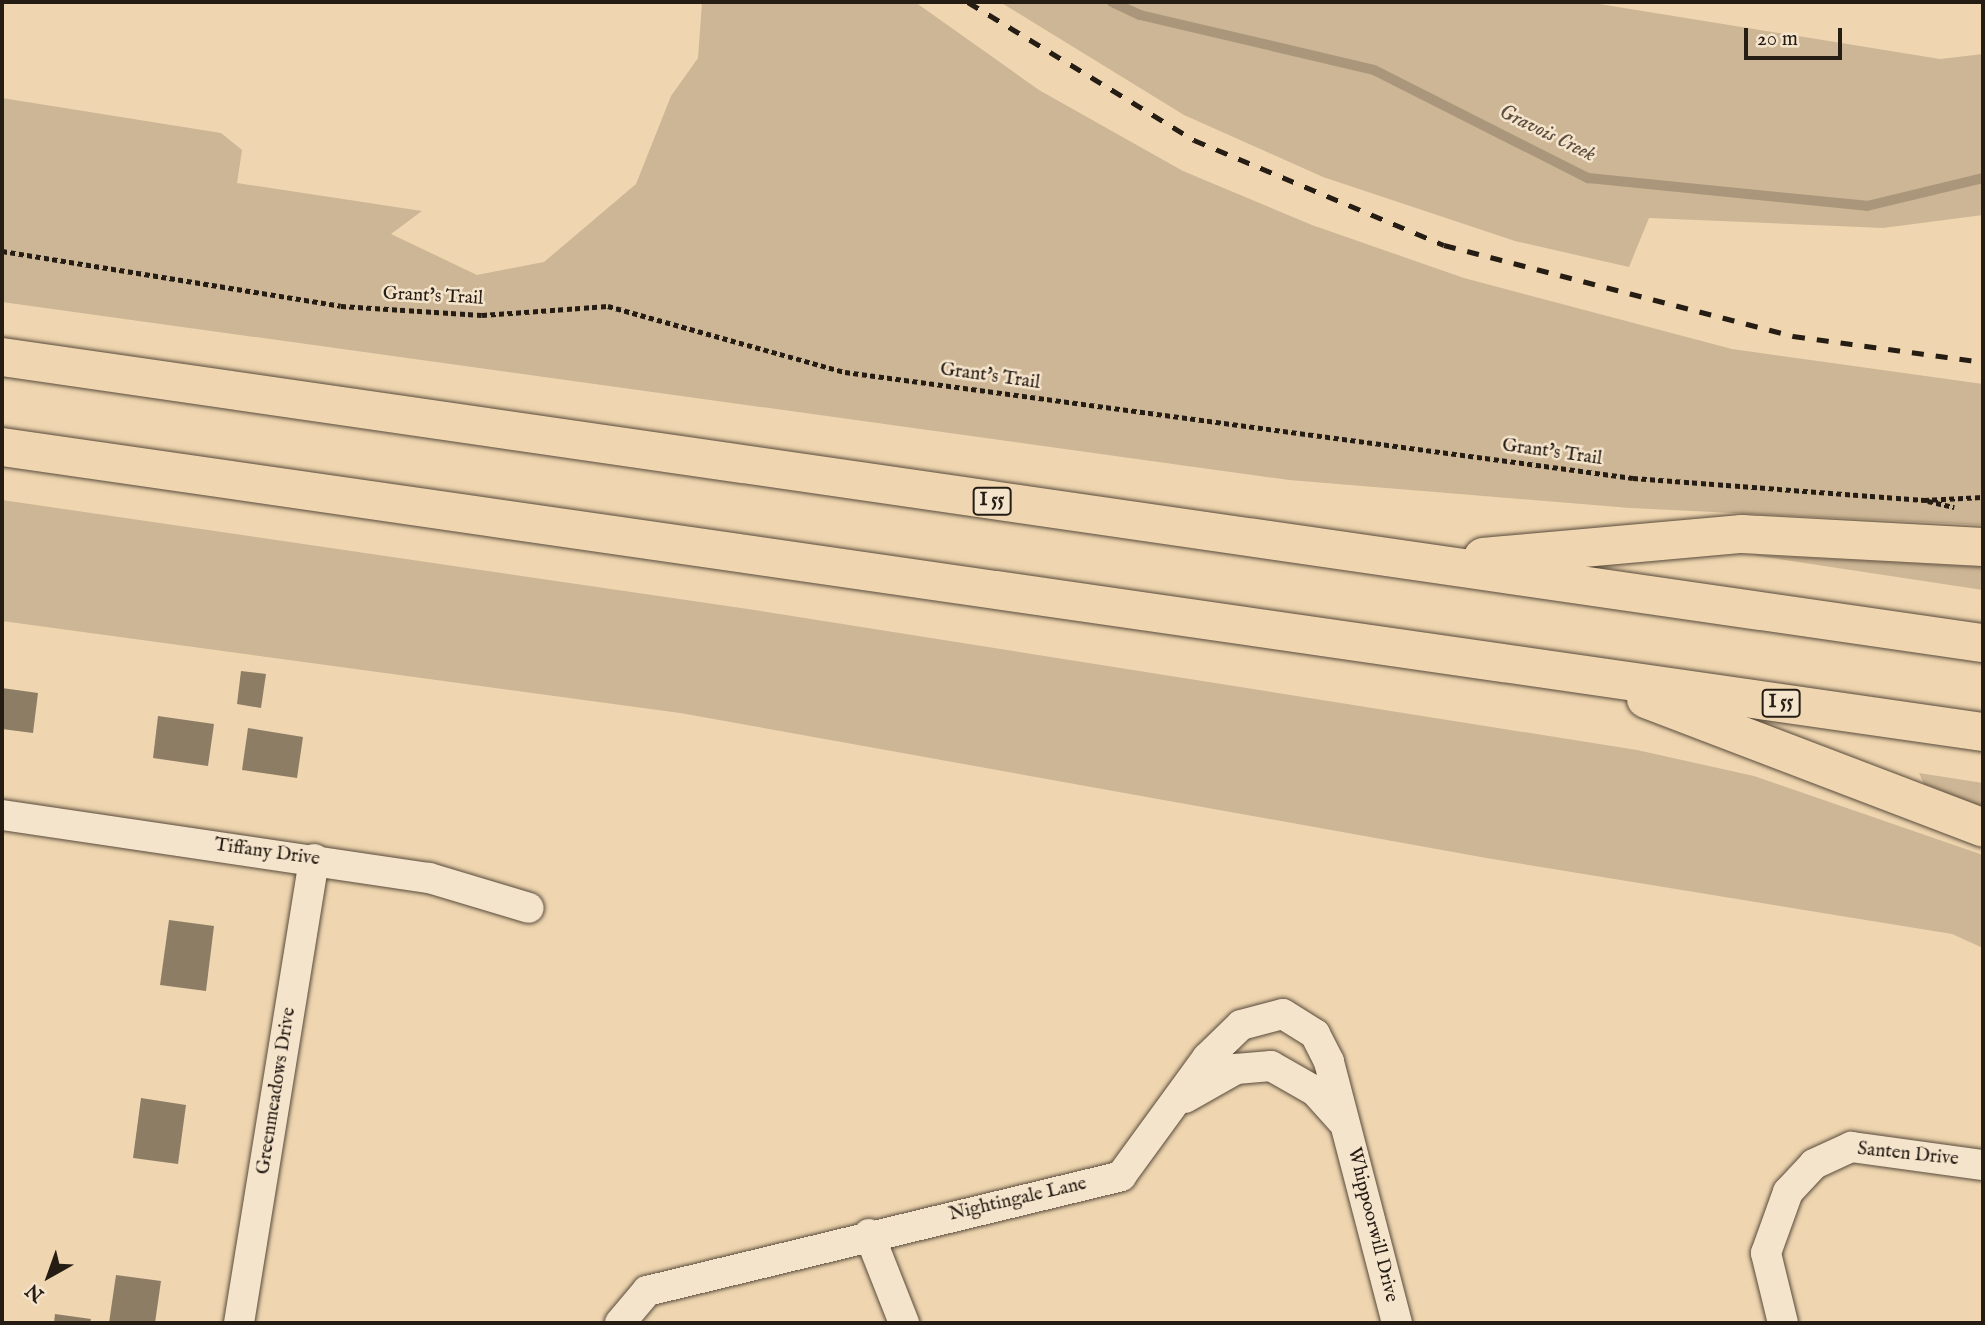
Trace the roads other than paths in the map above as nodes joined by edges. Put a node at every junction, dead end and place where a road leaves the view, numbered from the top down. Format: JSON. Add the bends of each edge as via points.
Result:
{"nodes":[{"id":1,"x":2,"y":357,"type":"edge"},
{"id":2,"x":2,"y":447,"type":"edge"},
{"id":3,"x":1983,"y":547,"type":"edge"},
{"id":4,"x":1418,"y":563,"type":"junction"},
{"id":5,"x":1983,"y":643,"type":"edge"},
{"id":6,"x":1578,"y":674,"type":"junction"},
{"id":7,"x":1983,"y":732,"type":"edge"},
{"id":8,"x":2,"y":815,"type":"edge"},
{"id":9,"x":1983,"y":828,"type":"edge"},
{"id":10,"x":314,"y":859,"type":"junction"},
{"id":11,"x":529,"y":908,"type":"dead end"},
{"id":12,"x":1315,"y":1034,"type":"joint"},
{"id":13,"x":1171,"y":1108,"type":"junction"},
{"id":14,"x":1346,"y":1126,"type":"junction"},
{"id":15,"x":1983,"y":1165,"type":"edge"},
{"id":16,"x":869,"y":1234,"type":"junction"},
{"id":17,"x":239,"y":1323,"type":"edge"},
{"id":18,"x":620,"y":1323,"type":"edge"},
{"id":19,"x":904,"y":1323,"type":"edge"},
{"id":20,"x":1397,"y":1323,"type":"edge"},
{"id":21,"x":1783,"y":1323,"type":"edge"}],
"edges":[{"from":1,"to":4,"type":"highway","number":"I 55"},
{"from":2,"to":6,"type":"highway","number":"I 55"},
{"from":3,"to":4,"type":"highway","via":[[1742,534]]},
{"from":4,"to":5,"type":"highway","number":"I 55"},
{"from":6,"to":7,"type":"highway","number":"I 55"},
{"from":6,"to":9,"type":"highway"},
{"from":8,"to":10,"type":"street","name":"Tiffany Drive"},
{"from":10,"to":11,"type":"street","name":"Tiffany Drive","via":[[429,878]]},
{"from":10,"to":17,"type":"street","name":"Greenmeadows Drive"},
{"from":12,"to":13,"type":"street","name":"Nightingale Lane","via":[[1283,1014],[1241,1025]]},
{"from":12,"to":14,"type":"street","name":"Whippoorwill Drive"},
{"from":13,"to":14,"type":"street","name":"Whippoorwill Drive","via":[[1236,1069],[1271,1066],[1315,1091]]},
{"from":13,"to":16,"type":"street","name":"Nightingale Lane","via":[[1121,1176]]},
{"from":14,"to":20,"type":"street","name":"Whippoorwill Drive"},
{"from":15,"to":21,"type":"street","name":"Santen Drive","via":[[1851,1147],[1814,1164],[1788,1192],[1766,1253]]},
{"from":16,"to":18,"type":"street","name":"Nightingale Lane","via":[[647,1291]]},
{"from":16,"to":19,"type":"street"}]}
